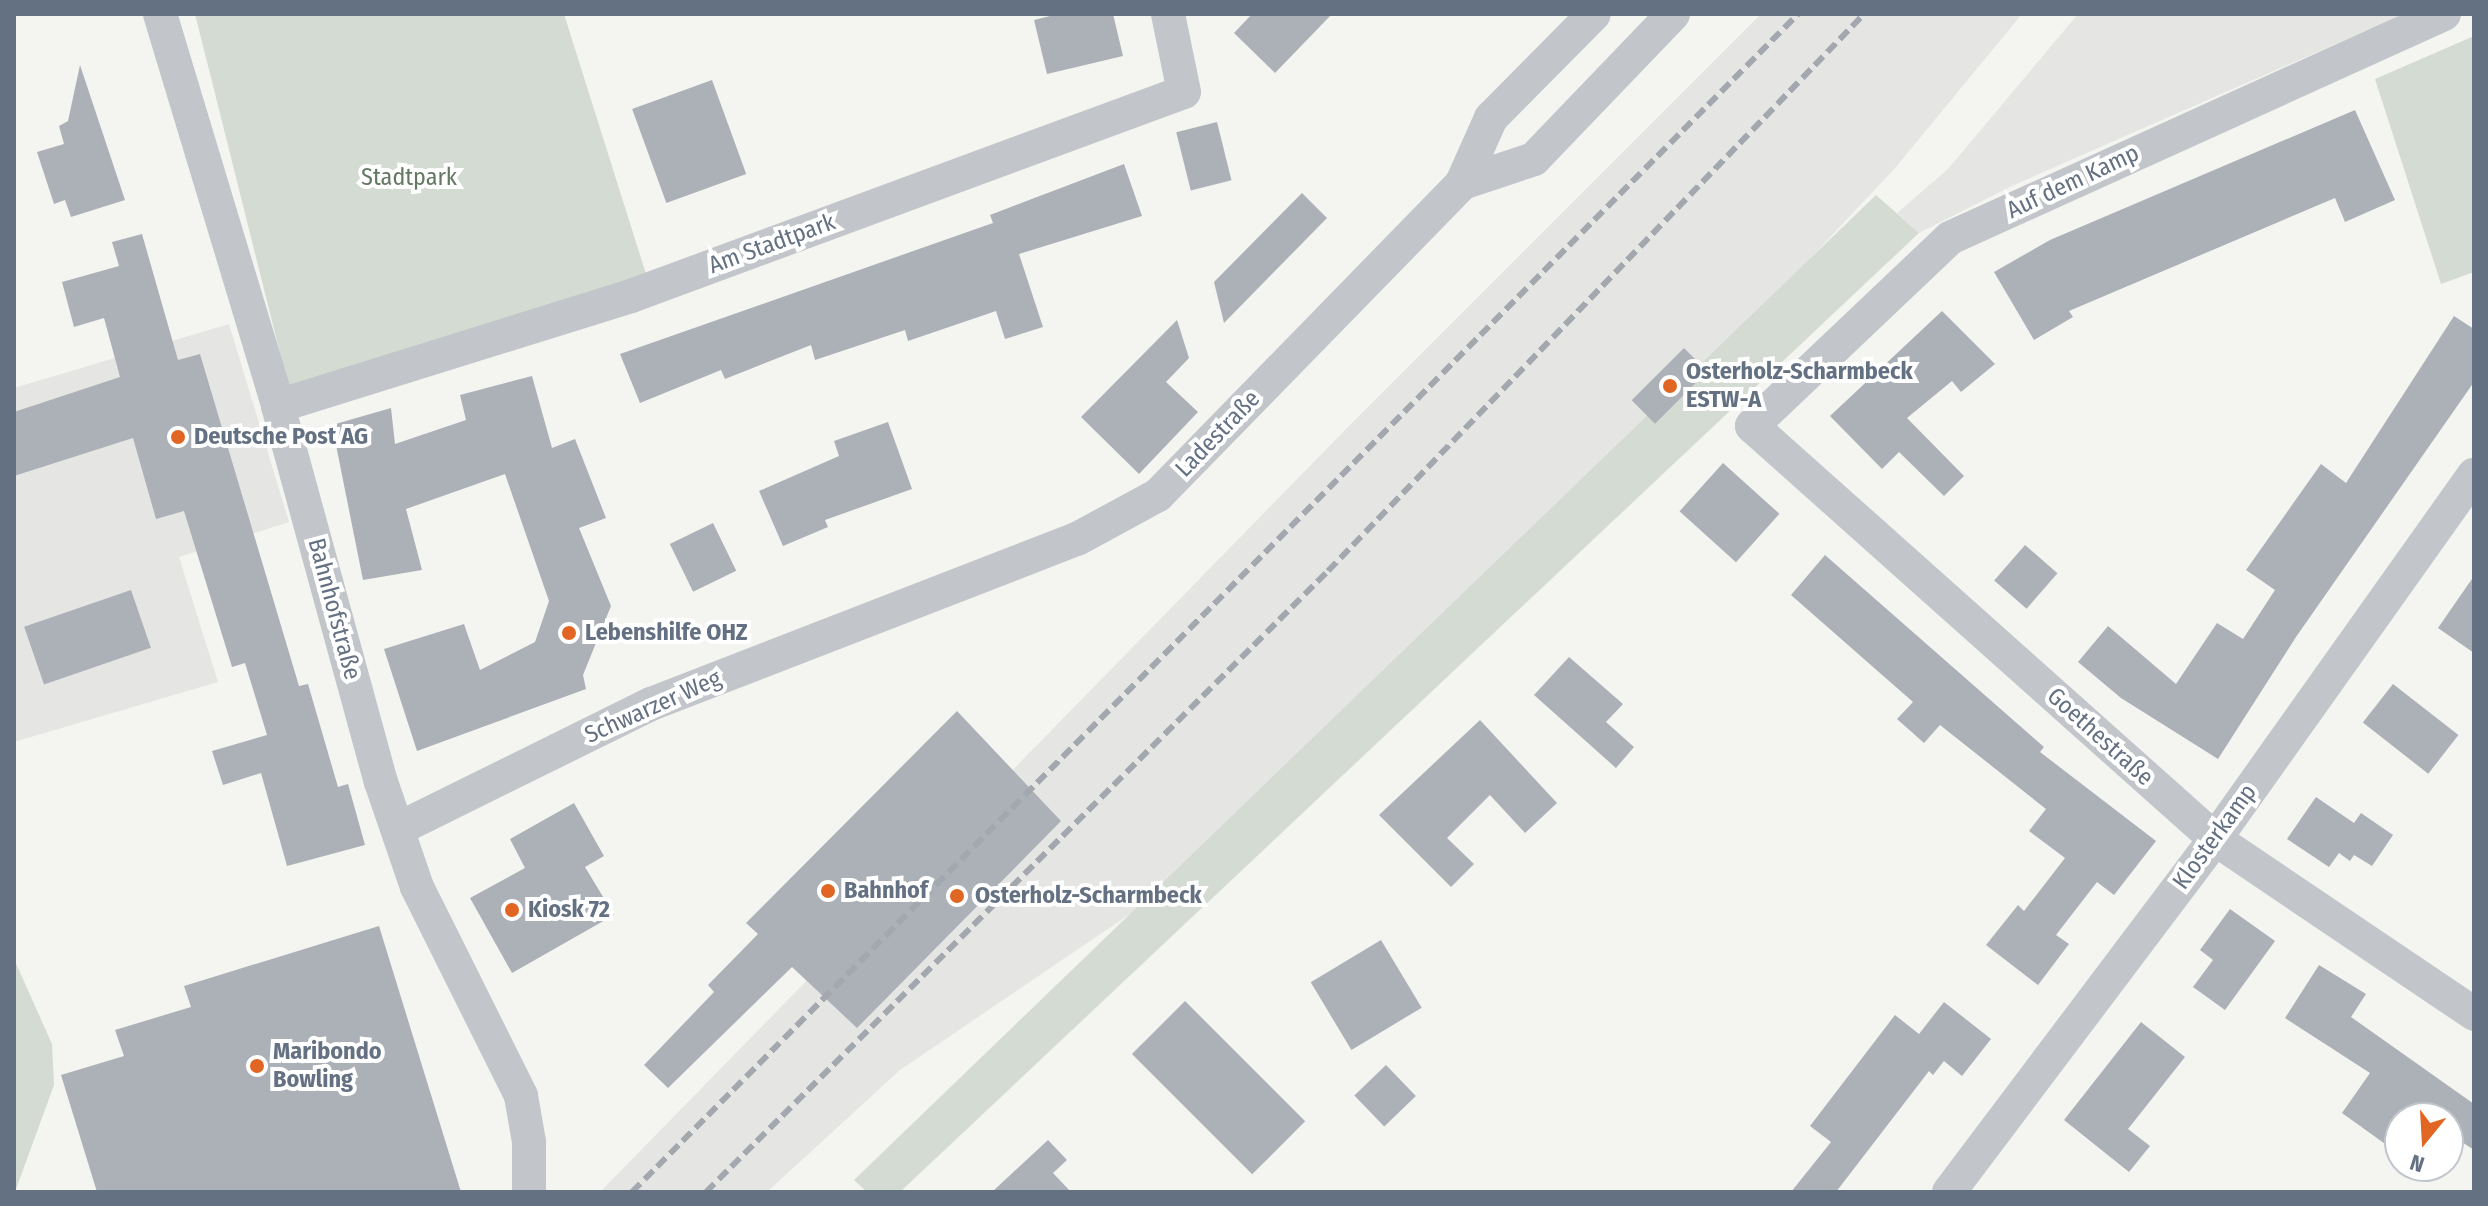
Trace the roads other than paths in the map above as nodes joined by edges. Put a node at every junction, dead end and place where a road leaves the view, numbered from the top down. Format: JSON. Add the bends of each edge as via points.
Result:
{"nodes":[{"id":1,"x":160,"y":14,"type":"edge"},
{"id":2,"x":1168,"y":14,"type":"edge"},
{"id":3,"x":1594,"y":14,"type":"edge"},
{"id":4,"x":1673,"y":14,"type":"edge"},
{"id":5,"x":2444,"y":14,"type":"edge"},
{"id":6,"x":1462,"y":183,"type":"junction"},
{"id":7,"x":278,"y":406,"type":"junction"},
{"id":8,"x":1752,"y":426,"type":"joint"},
{"id":9,"x":2474,"y":475,"type":"edge"},
{"id":10,"x":914,"y":599,"type":"joint"},
{"id":11,"x":398,"y":829,"type":"junction"},
{"id":12,"x":2215,"y":839,"type":"junction"},
{"id":13,"x":2474,"y":1014,"type":"edge"},
{"id":14,"x":529,"y":1192,"type":"edge"},
{"id":15,"x":1949,"y":1192,"type":"edge"}],
"edges":[{"from":1,"to":7,"type":"street","name":"Bahnhofstraße"},
{"from":2,"to":7,"type":"street","name":"Am Stadtpark","via":[[1184,92],[631,296]]},
{"from":3,"to":6,"type":"street","name":"Ladestraße","via":[[1491,118]]},
{"from":4,"to":6,"type":"street","name":"Ladestraße","via":[[1534,159]]},
{"from":5,"to":8,"type":"street","name":"Auf dem Kamp","via":[[1950,238]]},
{"from":6,"to":10,"type":"street","name":"Ladestraße","via":[[1158,495],[1077,539]]},
{"from":7,"to":11,"type":"street","name":"Bahnhofstraße"},
{"from":8,"to":12,"type":"street","name":"Goethestraße"},
{"from":9,"to":12,"type":"street","name":"Klosterkamp"},
{"from":10,"to":11,"type":"street","name":"Schwarzer Weg","via":[[651,704]]},
{"from":11,"to":14,"type":"street","name":"Bahnhofstraße","via":[[417,887],[521,1096],[529,1142]]},
{"from":12,"to":13,"type":"street","name":"Goethestraße"},
{"from":12,"to":15,"type":"street","name":"Klosterkamp"}]}
